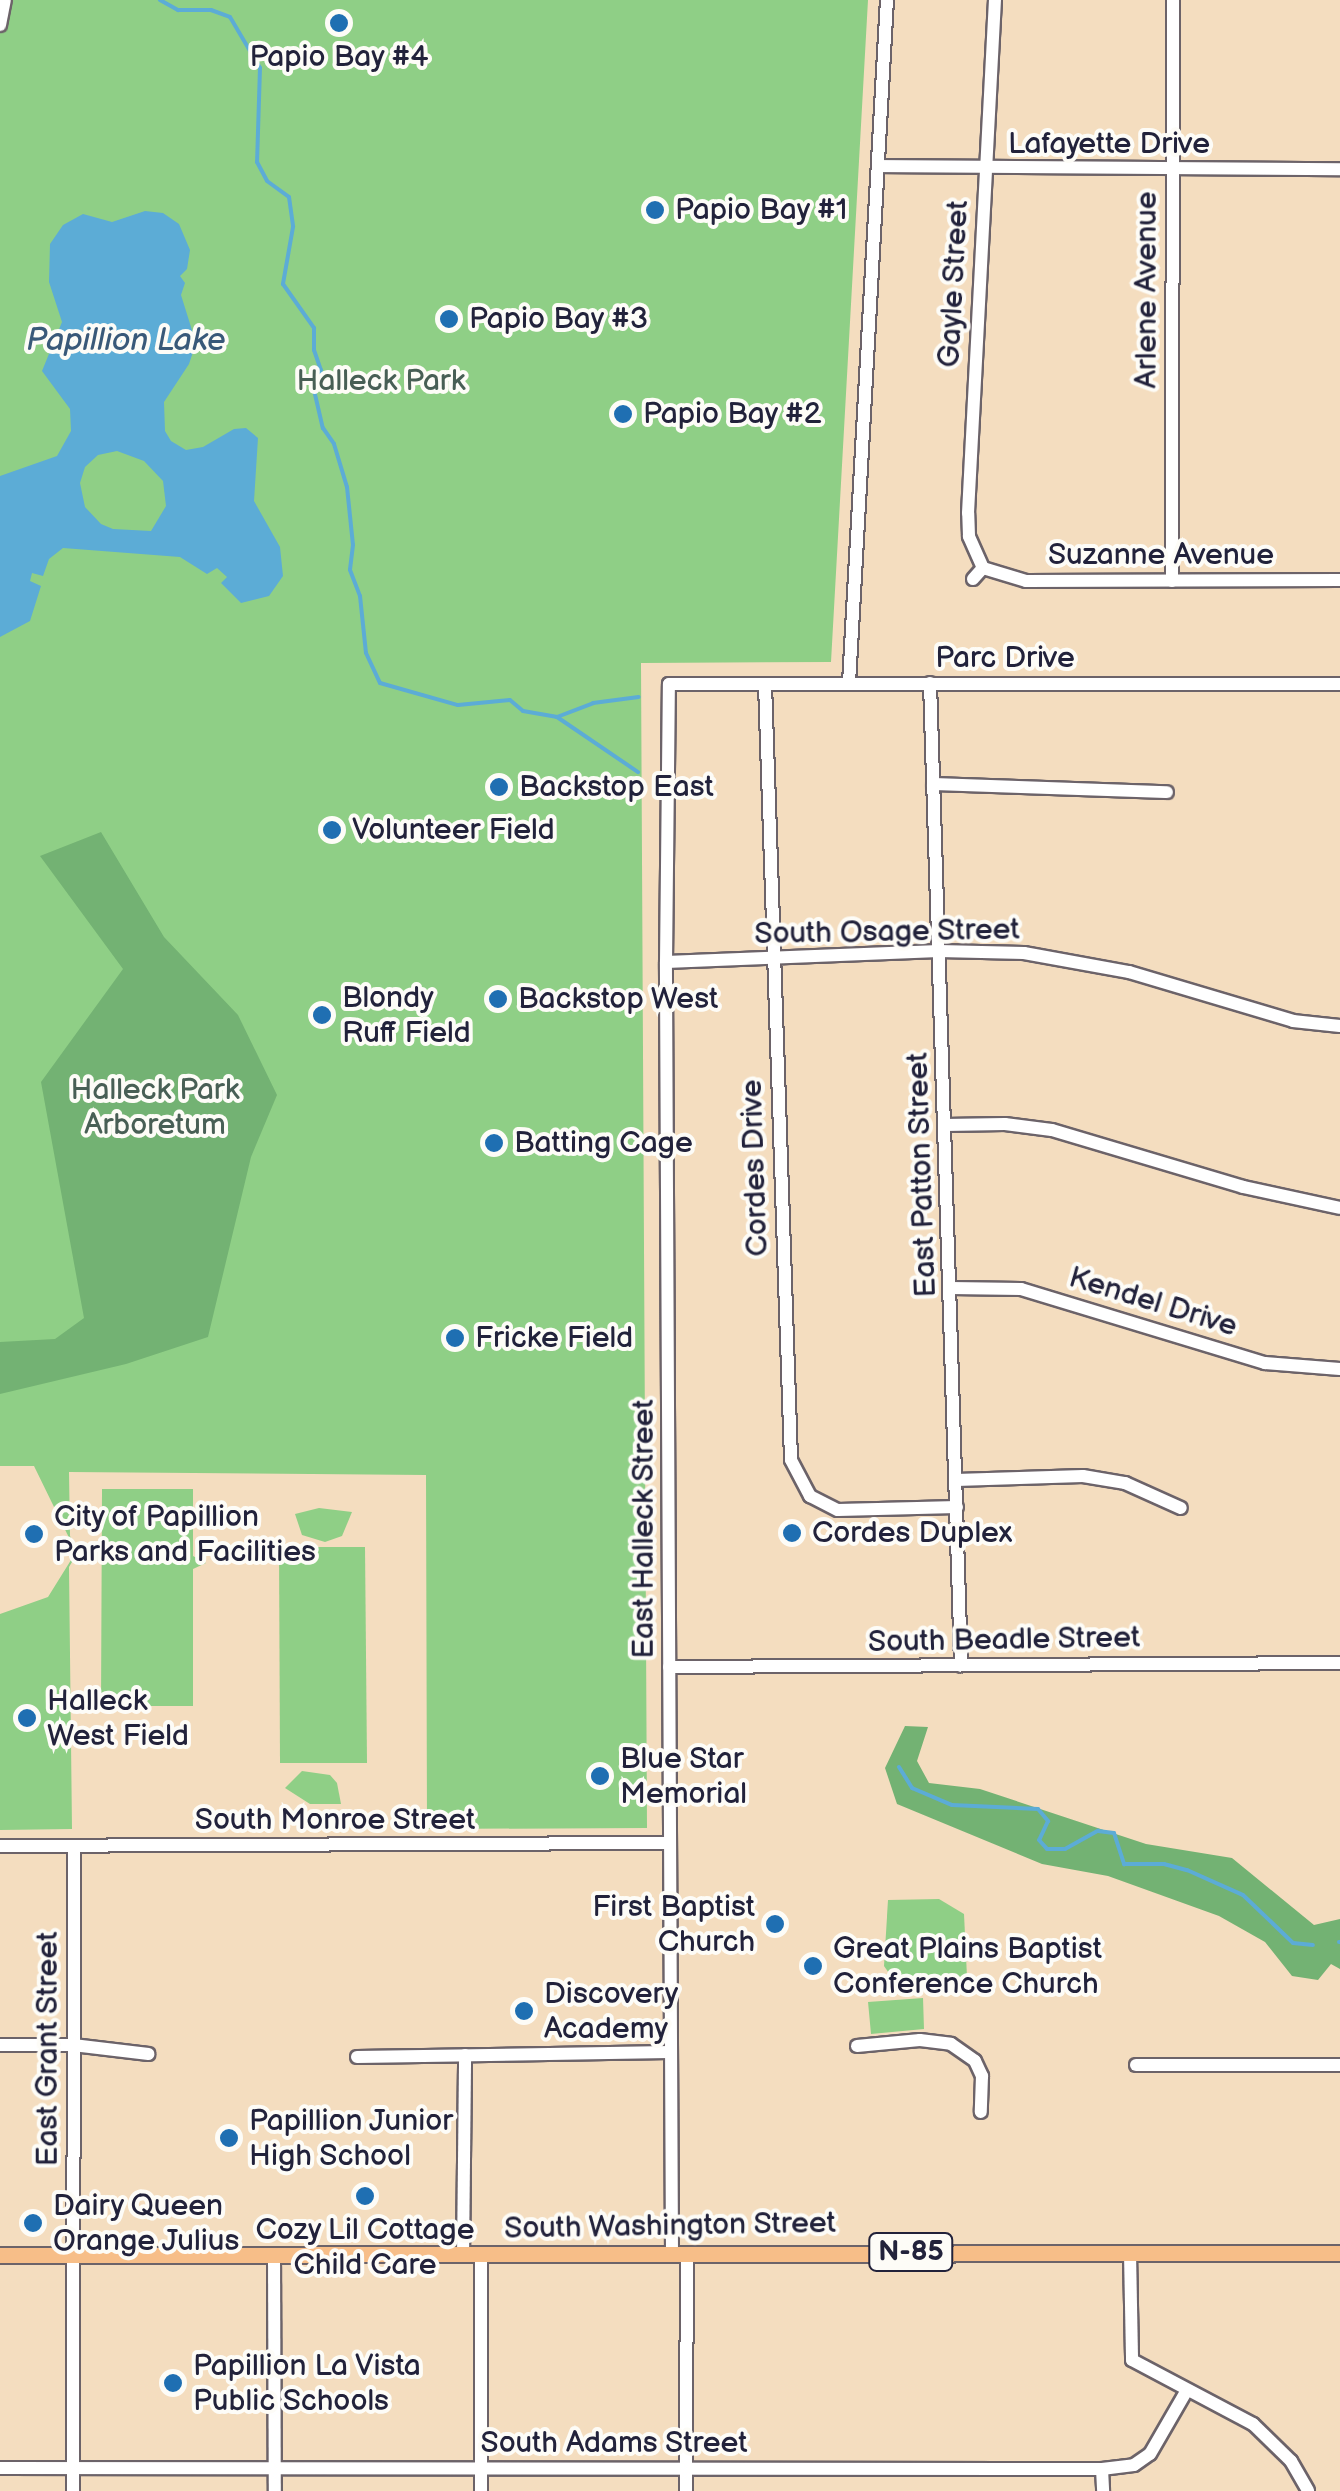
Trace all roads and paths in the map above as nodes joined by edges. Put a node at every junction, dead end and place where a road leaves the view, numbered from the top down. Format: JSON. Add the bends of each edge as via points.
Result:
{"nodes":[{"id":1,"x":5,"y":0,"type":"edge"},
{"id":2,"x":887,"y":0,"type":"edge"},
{"id":3,"x":995,"y":0,"type":"edge"},
{"id":4,"x":1173,"y":0,"type":"edge"},
{"id":5,"x":0,"y":25,"type":"edge"},
{"id":6,"x":878,"y":166,"type":"junction"},
{"id":7,"x":1172,"y":169,"type":"junction"},
{"id":8,"x":1340,"y":169,"type":"edge"},
{"id":9,"x":985,"y":170,"type":"junction"},
{"id":10,"x":984,"y":568,"type":"junction"},
{"id":11,"x":973,"y":579,"type":"dead end"},
{"id":12,"x":1172,"y":580,"type":"junction"},
{"id":13,"x":1340,"y":580,"type":"edge"},
{"id":14,"x":849,"y":683,"type":"junction"},
{"id":15,"x":930,"y":683,"type":"junction"},
{"id":16,"x":669,"y":684,"type":"joint"},
{"id":17,"x":764,"y":684,"type":"junction"},
{"id":18,"x":1340,"y":684,"type":"edge"},
{"id":19,"x":933,"y":784,"type":"junction"},
{"id":20,"x":1166,"y":792,"type":"dead end"},
{"id":21,"x":939,"y":951,"type":"junction"},
{"id":22,"x":774,"y":958,"type":"junction"},
{"id":23,"x":666,"y":962,"type":"junction"},
{"id":24,"x":1340,"y":1026,"type":"edge"},
{"id":25,"x":945,"y":1125,"type":"junction"},
{"id":26,"x":1340,"y":1208,"type":"edge"},
{"id":27,"x":951,"y":1288,"type":"junction"},
{"id":28,"x":1340,"y":1369,"type":"edge"},
{"id":29,"x":956,"y":1480,"type":"junction"},
{"id":30,"x":957,"y":1507,"type":"junction"},
{"id":31,"x":1181,"y":1508,"type":"dead end"},
{"id":32,"x":1340,"y":1663,"type":"edge"},
{"id":33,"x":669,"y":1666,"type":"junction"},
{"id":34,"x":961,"y":1666,"type":"junction"},
{"id":35,"x":670,"y":1844,"type":"junction"},
{"id":36,"x":0,"y":1846,"type":"edge"},
{"id":37,"x":74,"y":1846,"type":"junction"},
{"id":38,"x":0,"y":2045,"type":"edge"},
{"id":39,"x":73,"y":2045,"type":"junction"},
{"id":40,"x":857,"y":2046,"type":"dead end"},
{"id":41,"x":669,"y":2052,"type":"junction"},
{"id":42,"x":148,"y":2054,"type":"dead end"},
{"id":43,"x":465,"y":2055,"type":"junction"},
{"id":44,"x":357,"y":2056,"type":"dead end"},
{"id":45,"x":1136,"y":2065,"type":"dead end"},
{"id":46,"x":1340,"y":2065,"type":"edge"},
{"id":47,"x":982,"y":2112,"type":"dead end"},
{"id":48,"x":1130,"y":2252,"type":"junction"},
{"id":49,"x":74,"y":2253,"type":"junction"},
{"id":50,"x":679,"y":2253,"type":"junction"},
{"id":51,"x":1340,"y":2254,"type":"edge"},
{"id":52,"x":0,"y":2255,"type":"edge"},
{"id":53,"x":274,"y":2256,"type":"junction"},
{"id":54,"x":463,"y":2256,"type":"junction"},
{"id":55,"x":481,"y":2256,"type":"junction"},
{"id":56,"x":1187,"y":2390,"type":"junction"},
{"id":57,"x":73,"y":2466,"type":"junction"},
{"id":58,"x":275,"y":2466,"type":"junction"},
{"id":59,"x":0,"y":2468,"type":"edge"},
{"id":60,"x":481,"y":2468,"type":"junction"},
{"id":61,"x":686,"y":2468,"type":"junction"},
{"id":62,"x":1102,"y":2469,"type":"junction"},
{"id":63,"x":73,"y":2491,"type":"edge"},
{"id":64,"x":276,"y":2491,"type":"edge"},
{"id":65,"x":481,"y":2491,"type":"edge"},
{"id":66,"x":686,"y":2491,"type":"edge"},
{"id":67,"x":1102,"y":2491,"type":"edge"},
{"id":68,"x":1308,"y":2491,"type":"edge"}],
"edges":[{"from":1,"to":5,"type":"street"},
{"from":2,"to":6,"type":"street"},
{"from":3,"to":9,"type":"street","name":"Gayle Street"},
{"from":4,"to":7,"type":"street","name":"Arlene Avenue"},
{"from":6,"to":9,"type":"street","name":"Lafayette Drive"},
{"from":6,"to":14,"type":"street"},
{"from":7,"to":8,"type":"street","name":"Lafayette Drive"},
{"from":7,"to":9,"type":"street","name":"Lafayette Drive"},
{"from":7,"to":12,"type":"street","name":"Arlene Avenue"},
{"from":9,"to":10,"type":"street","name":"Gayle Street","via":[[968,513],[969,536]]},
{"from":10,"to":11,"type":"street"},
{"from":10,"to":12,"type":"street","name":"Suzanne Avenue","via":[[1026,580]]},
{"from":12,"to":13,"type":"street","name":"Suzanne Avenue"},
{"from":14,"to":15,"type":"street","name":"Parc Drive"},
{"from":14,"to":17,"type":"street","name":"Parc Drive"},
{"from":15,"to":18,"type":"street","name":"Parc Drive"},
{"from":15,"to":19,"type":"street","name":"East Patton Street"},
{"from":16,"to":17,"type":"street","name":"Parc Drive"},
{"from":16,"to":23,"type":"street","name":"East Halleck Street"},
{"from":17,"to":22,"type":"street","name":"Cordes Drive"},
{"from":19,"to":20,"type":"street"},
{"from":19,"to":21,"type":"street","name":"East Patton Street"},
{"from":21,"to":22,"type":"street","name":"South Osage Street"},
{"from":21,"to":24,"type":"street","name":"South Osage Street","via":[[1079,960],[1293,1020]]},
{"from":21,"to":25,"type":"street","name":"East Patton Street"},
{"from":22,"to":23,"type":"street","name":"South Osage Street"},
{"from":22,"to":30,"type":"street","name":"Cordes Drive","via":[[792,1460],[810,1496],[838,1510]]},
{"from":23,"to":33,"type":"street","name":"East Halleck Street"},
{"from":25,"to":26,"type":"street","via":[[1052,1130],[1243,1187]]},
{"from":25,"to":27,"type":"street","name":"East Patton Street"},
{"from":27,"to":28,"type":"street","name":"Kendel Drive","via":[[1022,1289],[1266,1363]]},
{"from":27,"to":29,"type":"street","name":"East Patton Street"},
{"from":29,"to":30,"type":"street","name":"East Patton Street"},
{"from":29,"to":31,"type":"street","via":[[1083,1476],[1126,1483]]},
{"from":30,"to":34,"type":"street","name":"East Patton Street"},
{"from":32,"to":34,"type":"street","name":"South Beadle Street"},
{"from":33,"to":34,"type":"street","name":"South Beadle Street"},
{"from":33,"to":35,"type":"street","name":"East Halleck Street"},
{"from":35,"to":37,"type":"street","name":"South Monroe Street"},
{"from":35,"to":41,"type":"street","name":"East Halleck Street"},
{"from":36,"to":37,"type":"street","name":"South Monroe Street"},
{"from":37,"to":39,"type":"street","name":"East Grant Street"},
{"from":38,"to":39,"type":"street"},
{"from":39,"to":42,"type":"street"},
{"from":39,"to":49,"type":"street","name":"East Grant Street"},
{"from":40,"to":47,"type":"street","via":[[951,2044],[982,2076]]},
{"from":41,"to":43,"type":"street"},
{"from":41,"to":50,"type":"street","name":"East Halleck Street"},
{"from":43,"to":44,"type":"street"},
{"from":43,"to":54,"type":"street"},
{"from":45,"to":46,"type":"street"},
{"from":48,"to":50,"type":"main road","name":"South Washington Street","number":"N-85"},
{"from":48,"to":51,"type":"main road","name":"South Washington Street","number":"N-85"},
{"from":48,"to":56,"type":"street","via":[[1132,2360]]},
{"from":49,"to":52,"type":"main road","name":"South Washington Street","number":"N-85"},
{"from":49,"to":53,"type":"main road","name":"South Washington Street","number":"N-85"},
{"from":49,"to":57,"type":"street","name":"East Grant Street"},
{"from":50,"to":55,"type":"main road","name":"South Washington Street","number":"N-85"},
{"from":50,"to":61,"type":"street","name":"East Halleck Street"},
{"from":53,"to":54,"type":"main road","name":"South Washington Street","number":"N-85"},
{"from":53,"to":58,"type":"street"},
{"from":54,"to":55,"type":"main road","name":"South Washington Street","number":"N-85"},
{"from":55,"to":60,"type":"street"},
{"from":56,"to":62,"type":"street","name":"South Adams Street","via":[[1150,2454]]},
{"from":56,"to":68,"type":"street","via":[[1274,2440]]},
{"from":57,"to":58,"type":"street","name":"South Adams Street"},
{"from":57,"to":59,"type":"street","name":"South Adams Street"},
{"from":57,"to":63,"type":"street","name":"East Grant Street"},
{"from":58,"to":60,"type":"street","name":"South Adams Street"},
{"from":58,"to":64,"type":"street"},
{"from":60,"to":61,"type":"street","name":"South Adams Street"},
{"from":60,"to":65,"type":"street"},
{"from":61,"to":62,"type":"street","name":"South Adams Street"},
{"from":61,"to":66,"type":"street","name":"East Halleck Street"},
{"from":62,"to":67,"type":"street"}]}
